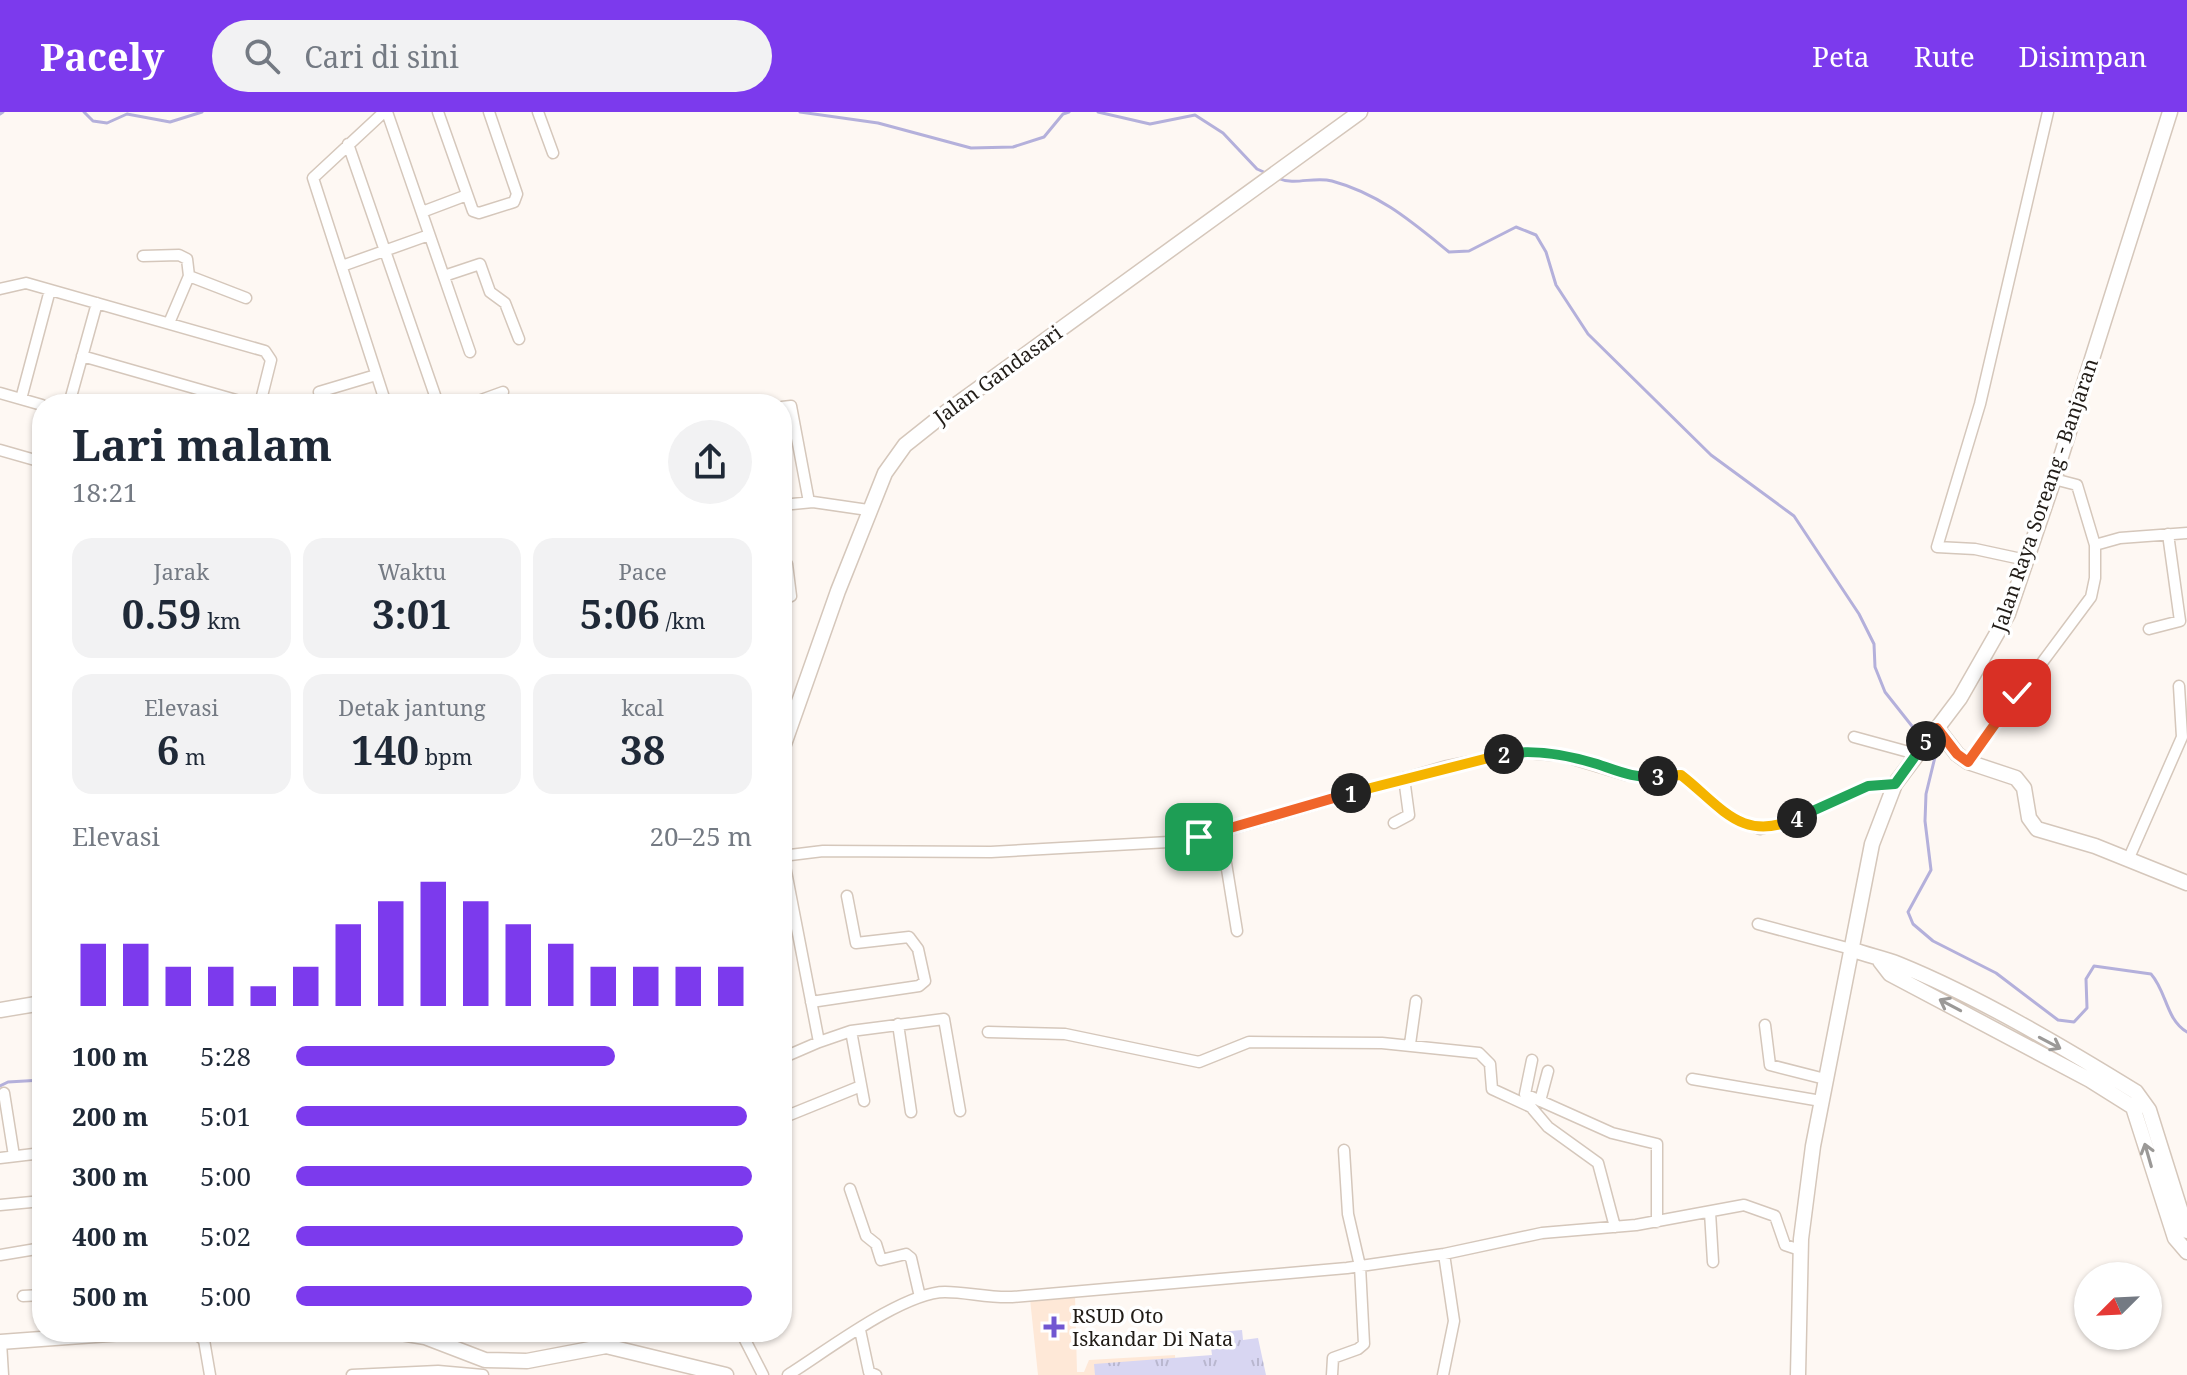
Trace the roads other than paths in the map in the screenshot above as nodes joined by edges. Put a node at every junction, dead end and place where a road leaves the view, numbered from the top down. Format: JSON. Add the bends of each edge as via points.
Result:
{"nodes":[{"id":1,"x":386,"y":112,"type":"edge"},
{"id":2,"x":438,"y":112,"type":"edge"},
{"id":3,"x":489,"y":112,"type":"edge"},
{"id":4,"x":538,"y":112,"type":"edge"},
{"id":5,"x":1360,"y":112,"type":"edge"},
{"id":6,"x":2048,"y":112,"type":"edge"},
{"id":7,"x":2170,"y":112,"type":"edge"},
{"id":8,"x":348,"y":144,"type":"junction"},
{"id":9,"x":553,"y":153,"type":"dead end"},
{"id":10,"x":467,"y":195,"type":"junction"},
{"id":11,"x":422,"y":212,"type":"junction"},
{"id":12,"x":429,"y":235,"type":"junction"},
{"id":13,"x":385,"y":251,"type":"junction"},
{"id":14,"x":143,"y":256,"type":"dead end"},
{"id":15,"x":342,"y":266,"type":"junction"},
{"id":16,"x":189,"y":276,"type":"junction"},
{"id":17,"x":444,"y":276,"type":"junction"},
{"id":18,"x":50,"y":290,"type":"junction"},
{"id":19,"x":1,"y":291,"type":"edge"},
{"id":20,"x":246,"y":298,"type":"dead end"},
{"id":21,"x":97,"y":303,"type":"junction"},
{"id":22,"x":169,"y":323,"type":"junction"},
{"id":23,"x":519,"y":339,"type":"dead end"},
{"id":24,"x":470,"y":352,"type":"dead end"},
{"id":25,"x":82,"y":356,"type":"junction"},
{"id":26,"x":376,"y":375,"type":"junction"},
{"id":27,"x":319,"y":392,"type":"dead end"},
{"id":28,"x":503,"y":392,"type":"dead end"},
{"id":29,"x":0,"y":393,"type":"edge"},
{"id":30,"x":72,"y":394,"type":"edge"},
{"id":31,"x":204,"y":394,"type":"edge"},
{"id":32,"x":263,"y":394,"type":"edge"},
{"id":33,"x":383,"y":394,"type":"edge"},
{"id":34,"x":435,"y":394,"type":"edge"},
{"id":35,"x":498,"y":394,"type":"edge"},
{"id":36,"x":21,"y":399,"type":"junction"},
{"id":37,"x":32,"y":402,"type":"edge"},
{"id":38,"x":792,"y":411,"type":"edge"},
{"id":39,"x":0,"y":450,"type":"edge"},
{"id":40,"x":32,"y":459,"type":"edge"},
{"id":41,"x":2054,"y":479,"type":"junction"},
{"id":42,"x":809,"y":502,"type":"junction"},
{"id":43,"x":792,"y":504,"type":"edge"},
{"id":44,"x":868,"y":510,"type":"junction"},
{"id":45,"x":2187,"y":533,"type":"edge"},
{"id":46,"x":2168,"y":534,"type":"junction"},
{"id":47,"x":2095,"y":545,"type":"junction"},
{"id":48,"x":2026,"y":560,"type":"junction"},
{"id":49,"x":2149,"y":629,"type":"dead end"},
{"id":50,"x":2179,"y":686,"type":"dead end"},
{"id":51,"x":792,"y":722,"type":"edge"},
{"id":52,"x":1934,"y":732,"type":"junction"},
{"id":53,"x":1854,"y":737,"type":"dead end"},
{"id":54,"x":1917,"y":752,"type":"junction"},
{"id":55,"x":1968,"y":762,"type":"junction"},
{"id":56,"x":1404,"y":778,"type":"junction"},
{"id":57,"x":1895,"y":784,"type":"junction"},
{"id":58,"x":1394,"y":823,"type":"dead end"},
{"id":59,"x":1221,"y":832,"type":"junction"},
{"id":60,"x":792,"y":855,"type":"edge"},
{"id":61,"x":2128,"y":860,"type":"junction"},
{"id":62,"x":2186,"y":883,"type":"edge"},
{"id":63,"x":847,"y":896,"type":"dead end"},
{"id":64,"x":792,"y":906,"type":"edge"},
{"id":65,"x":1758,"y":924,"type":"dead end"},
{"id":66,"x":1237,"y":931,"type":"dead end"},
{"id":67,"x":1851,"y":949,"type":"junction"},
{"id":68,"x":1416,"y":1001,"type":"dead end"},
{"id":69,"x":811,"y":1002,"type":"junction"},
{"id":70,"x":32,"y":1005,"type":"edge"},
{"id":71,"x":0,"y":1010,"type":"edge"},
{"id":72,"x":898,"y":1024,"type":"junction"},
{"id":73,"x":1765,"y":1025,"type":"dead end"},
{"id":74,"x":851,"y":1031,"type":"junction"},
{"id":75,"x":988,"y":1032,"type":"dead end"},
{"id":76,"x":819,"y":1042,"type":"junction"},
{"id":77,"x":1410,"y":1044,"type":"junction"},
{"id":78,"x":792,"y":1054,"type":"edge"},
{"id":79,"x":1532,"y":1060,"type":"dead end"},
{"id":80,"x":1548,"y":1071,"type":"dead end"},
{"id":81,"x":2093,"y":1074,"type":"junction"},
{"id":82,"x":1692,"y":1079,"type":"dead end"},
{"id":83,"x":1825,"y":1079,"type":"junction"},
{"id":84,"x":861,"y":1086,"type":"junction"},
{"id":85,"x":4,"y":1093,"type":"dead end"},
{"id":86,"x":864,"y":1101,"type":"dead end"},
{"id":87,"x":1540,"y":1101,"type":"junction"},
{"id":88,"x":1821,"y":1101,"type":"junction"},
{"id":89,"x":960,"y":1111,"type":"dead end"},
{"id":90,"x":911,"y":1112,"type":"dead end"},
{"id":91,"x":792,"y":1114,"type":"edge"},
{"id":92,"x":1344,"y":1150,"type":"dead end"},
{"id":93,"x":32,"y":1154,"type":"edge"},
{"id":94,"x":14,"y":1156,"type":"junction"},
{"id":95,"x":0,"y":1158,"type":"edge"},
{"id":96,"x":850,"y":1189,"type":"dead end"},
{"id":97,"x":32,"y":1202,"type":"edge"},
{"id":98,"x":0,"y":1205,"type":"edge"},
{"id":99,"x":1710,"y":1212,"type":"junction"},
{"id":100,"x":1657,"y":1222,"type":"junction"},
{"id":101,"x":1615,"y":1227,"type":"junction"},
{"id":102,"x":2187,"y":1231,"type":"edge"},
{"id":103,"x":32,"y":1250,"type":"edge"},
{"id":104,"x":1800,"y":1250,"type":"junction"},
{"id":105,"x":2187,"y":1252,"type":"edge"},
{"id":106,"x":1444,"y":1254,"type":"junction"},
{"id":107,"x":0,"y":1255,"type":"edge"},
{"id":108,"x":1713,"y":1262,"type":"dead end"},
{"id":109,"x":1360,"y":1266,"type":"junction"},
{"id":110,"x":23,"y":1296,"type":"dead end"},
{"id":111,"x":32,"y":1296,"type":"edge"},
{"id":112,"x":920,"y":1297,"type":"junction"},
{"id":113,"x":860,"y":1330,"type":"junction"},
{"id":114,"x":32,"y":1339,"type":"edge"},
{"id":115,"x":0,"y":1342,"type":"edge"},
{"id":116,"x":204,"y":1342,"type":"edge"},
{"id":117,"x":443,"y":1342,"type":"edge"},
{"id":118,"x":746,"y":1342,"type":"edge"},
{"id":119,"x":674,"y":1370,"type":"edge"},
{"id":120,"x":704,"y":1372,"type":"edge"},
{"id":121,"x":3,"y":1375,"type":"edge"},
{"id":122,"x":210,"y":1375,"type":"edge"},
{"id":123,"x":352,"y":1375,"type":"edge"},
{"id":124,"x":483,"y":1375,"type":"edge"},
{"id":125,"x":726,"y":1375,"type":"edge"},
{"id":126,"x":763,"y":1375,"type":"edge"},
{"id":127,"x":788,"y":1375,"type":"edge"},
{"id":128,"x":876,"y":1375,"type":"edge"},
{"id":129,"x":1332,"y":1375,"type":"edge"},
{"id":130,"x":1443,"y":1375,"type":"edge"},
{"id":131,"x":1798,"y":1375,"type":"edge"}],
"edges":[{"from":1,"to":8,"type":"street"},
{"from":1,"to":11,"type":"street"},
{"from":2,"to":10,"type":"street"},
{"from":3,"to":10,"type":"street","via":[[516,198],[479,213]]},
{"from":4,"to":9,"type":"street"},
{"from":5,"to":44,"type":"street","name":"Jalan Gandasari","via":[[905,445]]},
{"from":6,"to":48,"type":"street","via":[[1983,389],[1937,547]]},
{"from":7,"to":41,"type":"street","name":"Jalan Raya Soreang - Banjaran"},
{"from":8,"to":13,"type":"street"},
{"from":8,"to":15,"type":"street","via":[[313,178]]},
{"from":10,"to":11,"type":"street"},
{"from":11,"to":12,"type":"street"},
{"from":12,"to":13,"type":"street"},
{"from":12,"to":17,"type":"street"},
{"from":13,"to":15,"type":"street"},
{"from":13,"to":34,"type":"street"},
{"from":14,"to":16,"type":"street","via":[[184,256]]},
{"from":15,"to":26,"type":"street"},
{"from":16,"to":20,"type":"street"},
{"from":16,"to":22,"type":"street"},
{"from":17,"to":23,"type":"street","via":[[480,264],[490,292],[505,303]]},
{"from":17,"to":24,"type":"street"},
{"from":18,"to":19,"type":"street","via":[[25,282]]},
{"from":18,"to":21,"type":"street"},
{"from":18,"to":36,"type":"street"},
{"from":21,"to":22,"type":"street"},
{"from":21,"to":25,"type":"street"},
{"from":22,"to":32,"type":"street","via":[[268,354]]},
{"from":25,"to":30,"type":"street"},
{"from":25,"to":31,"type":"street"},
{"from":26,"to":27,"type":"street"},
{"from":26,"to":33,"type":"street"},
{"from":28,"to":35,"type":"street"},
{"from":29,"to":36,"type":"street"},
{"from":36,"to":37,"type":"street"},
{"from":38,"to":42,"type":"street"},
{"from":39,"to":40,"type":"street"},
{"from":41,"to":47,"type":"street","via":[[2077,485]]},
{"from":41,"to":48,"type":"street","name":"Jalan Raya Soreang - Banjaran"},
{"from":42,"to":43,"type":"street"},
{"from":42,"to":44,"type":"street"},
{"from":44,"to":51,"type":"street","name":"Jalan Gandasari"},
{"from":45,"to":46,"type":"street"},
{"from":46,"to":47,"type":"street"},
{"from":46,"to":49,"type":"street","via":[[2180,621]]},
{"from":47,"to":55,"type":"street","via":[[2091,597]]},
{"from":48,"to":52,"type":"street","name":"Jalan Raya Soreang - Banjaran","via":[[1988,654]]},
{"from":50,"to":61,"type":"street","via":[[2182,737]]},
{"from":52,"to":54,"type":"street","name":"Jalan Raya Soreang - Banjaran"},
{"from":52,"to":55,"type":"street"},
{"from":53,"to":54,"type":"street"},
{"from":54,"to":57,"type":"street","name":"Jalan Raya Soreang - Banjaran"},
{"from":55,"to":61,"type":"street","via":[[2016,778],[2037,829]]},
{"from":56,"to":57,"type":"street","via":[[1516,752],[1563,756],[1626,775],[1681,775],[1734,819],[1760,829],[1846,794]]},
{"from":56,"to":58,"type":"street","via":[[1409,815]]},
{"from":56,"to":59,"type":"street"},
{"from":57,"to":67,"type":"street","name":"Jalan Raya Soreang - Banjaran","via":[[1872,844]]},
{"from":59,"to":60,"type":"street","via":[[1154,844]]},
{"from":59,"to":66,"type":"street"},
{"from":61,"to":62,"type":"street"},
{"from":63,"to":69,"type":"street","via":[[856,943],[909,937],[918,949],[925,981]]},
{"from":64,"to":69,"type":"street"},
{"from":65,"to":67,"type":"street"},
{"from":67,"to":81,"type":"street","via":[[1894,962],[1952,990]]},
{"from":67,"to":83,"type":"street","name":"Jalan Raya Soreang - Banjaran"},
{"from":68,"to":77,"type":"street"},
{"from":69,"to":76,"type":"street"},
{"from":70,"to":71,"type":"street"},
{"from":72,"to":74,"type":"street"},
{"from":72,"to":89,"type":"street","via":[[944,1019]]},
{"from":72,"to":90,"type":"street"},
{"from":73,"to":83,"type":"street","via":[[1767,1062]]},
{"from":74,"to":76,"type":"street"},
{"from":74,"to":84,"type":"street"},
{"from":75,"to":77,"type":"street","via":[[1065,1034],[1199,1062],[1249,1042]]},
{"from":76,"to":78,"type":"street"},
{"from":77,"to":101,"type":"street","via":[[1479,1053],[1488,1059],[1492,1089],[1535,1110],[1548,1127],[1598,1163]]},
{"from":79,"to":87,"type":"street","via":[[1524,1092]]},
{"from":80,"to":87,"type":"street"},
{"from":81,"to":102,"type":"street","via":[[2144,1100]]},
{"from":105,"to":81,"type":"street","one_way":true,"via":[[2175,1238],[2133,1107]]},
{"from":82,"to":88,"type":"street"},
{"from":83,"to":88,"type":"street","name":"Jalan Raya Soreang - Banjaran"},
{"from":84,"to":86,"type":"street"},
{"from":84,"to":91,"type":"street"},
{"from":85,"to":94,"type":"street"},
{"from":87,"to":100,"type":"street","via":[[1622,1137],[1656,1143]]},
{"from":88,"to":104,"type":"street","name":"Jalan Raya Soreang - Banjaran"},
{"from":92,"to":109,"type":"street","via":[[1348,1214]]},
{"from":93,"to":94,"type":"street"},
{"from":94,"to":95,"type":"street"},
{"from":96,"to":112,"type":"street","via":[[866,1236],[876,1244],[881,1260],[906,1254],[911,1258]]},
{"from":97,"to":98,"type":"street"},
{"from":99,"to":100,"type":"street"},
{"from":99,"to":104,"type":"street","via":[[1744,1205],[1773,1214],[1785,1245]]},
{"from":99,"to":108,"type":"street"},
{"from":100,"to":101,"type":"street"},
{"from":101,"to":106,"type":"street","via":[[1542,1233]]},
{"from":103,"to":107,"type":"street"},
{"from":104,"to":131,"type":"street","name":"Jalan Raya Soreang - Banjaran"},
{"from":106,"to":109,"type":"street"},
{"from":106,"to":130,"type":"street","via":[[1454,1321]]},
{"from":109,"to":112,"type":"street","via":[[1012,1297],[946,1292]]},
{"from":109,"to":129,"type":"street","via":[[1364,1344],[1333,1358]]},
{"from":110,"to":111,"type":"street"},
{"from":112,"to":113,"type":"street"},
{"from":113,"to":127,"type":"street"},
{"from":113,"to":128,"type":"street","via":[[869,1372]]},
{"from":114,"to":115,"type":"street"},
{"from":115,"to":121,"type":"street"},
{"from":116,"to":122,"type":"street"},
{"from":117,"to":119,"type":"street","via":[[502,1362],[606,1346]]},
{"from":118,"to":126,"type":"street"},
{"from":119,"to":120,"type":"street"},
{"from":120,"to":125,"type":"street"},
{"from":123,"to":124,"type":"street"}]}
